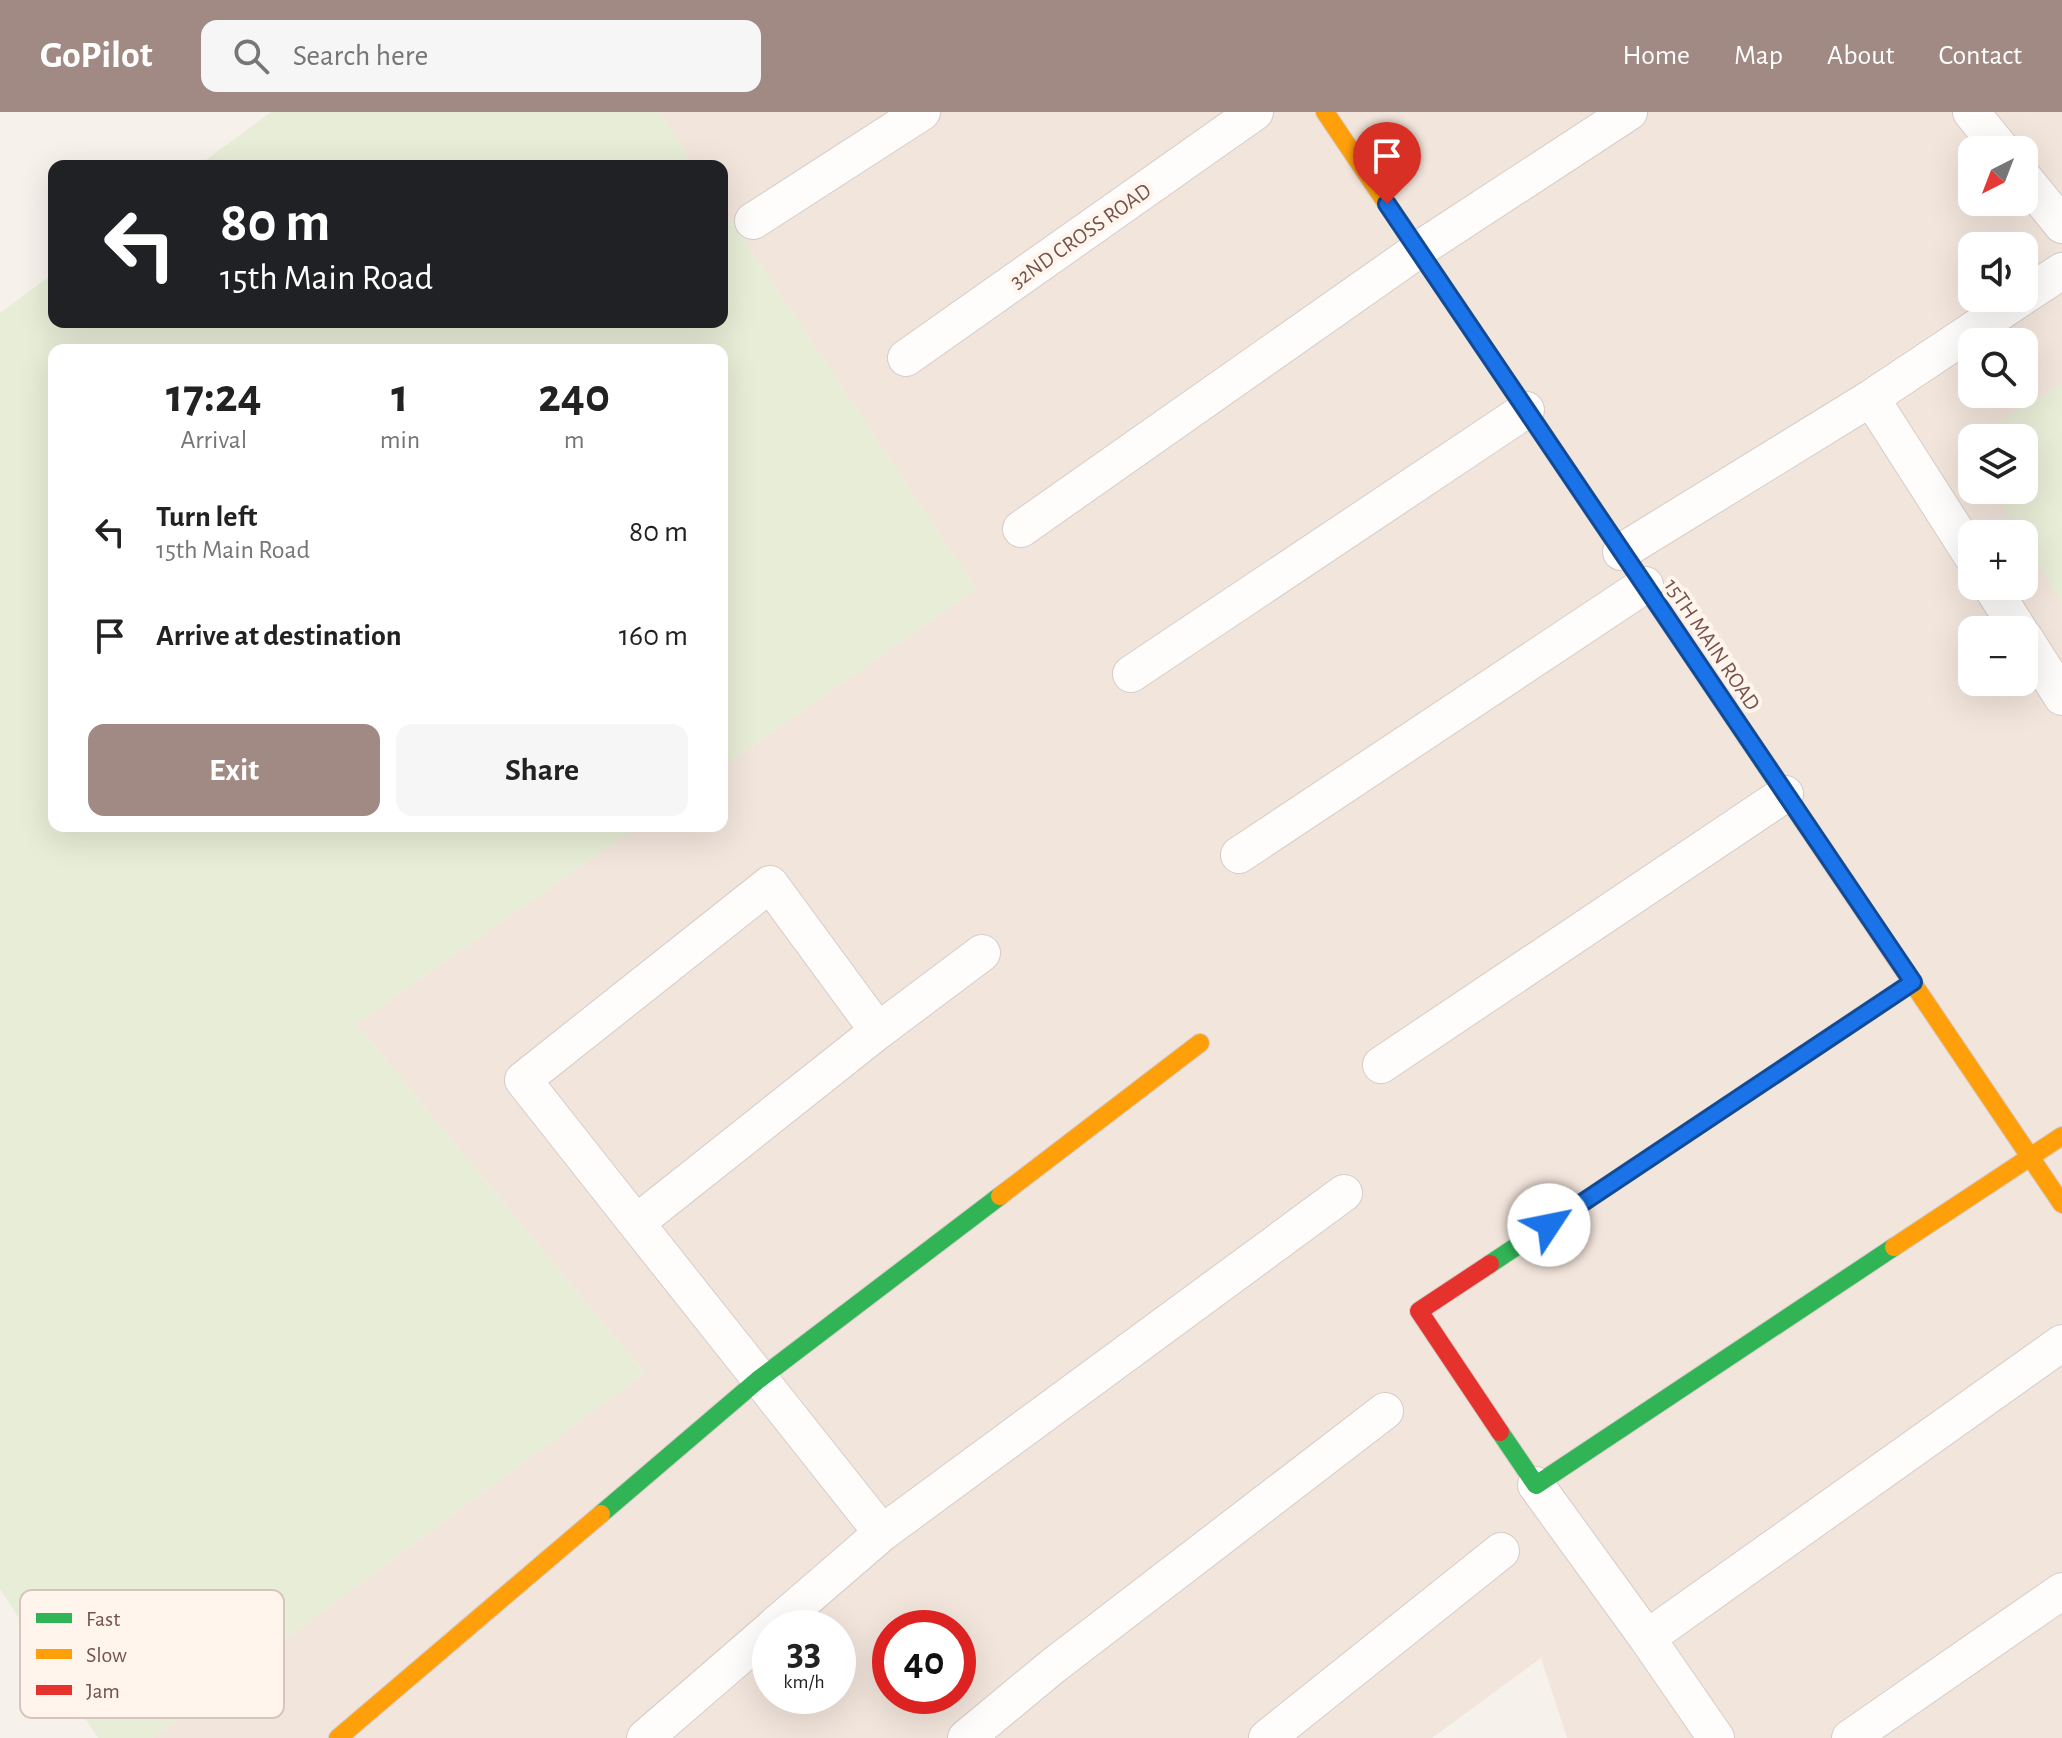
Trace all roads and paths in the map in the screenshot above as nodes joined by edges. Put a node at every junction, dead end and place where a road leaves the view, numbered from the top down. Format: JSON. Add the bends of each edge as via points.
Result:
{"nodes":[{"id":1,"x":922,"y":112,"type":"edge"},
{"id":2,"x":1255,"y":112,"type":"edge"},
{"id":3,"x":1325,"y":112,"type":"edge"},
{"id":4,"x":1629,"y":112,"type":"edge"},
{"id":5,"x":1971,"y":112,"type":"edge"},
{"id":6,"x":1991,"y":136,"type":"edge"},
{"id":7,"x":2038,"y":195,"type":"edge"},
{"id":8,"x":753,"y":221,"type":"dead end"},
{"id":9,"x":2062,"y":225,"type":"edge"},
{"id":10,"x":1418,"y":250,"type":"junction"},
{"id":11,"x":2062,"y":271,"type":"edge"},
{"id":12,"x":2038,"y":287,"type":"edge"},
{"id":13,"x":2000,"y":312,"type":"edge"},
{"id":14,"x":906,"y":358,"type":"dead end"},
{"id":15,"x":1871,"y":398,"type":"junction"},
{"id":16,"x":1526,"y":410,"type":"junction"},
{"id":17,"x":1021,"y":529,"type":"dead end"},
{"id":18,"x":1958,"y":534,"type":"edge"},
{"id":19,"x":1621,"y":552,"type":"junction"},
{"id":20,"x":1645,"y":585,"type":"junction"},
{"id":21,"x":2038,"y":659,"type":"edge"},
{"id":22,"x":1131,"y":674,"type":"dead end"},
{"id":23,"x":2062,"y":697,"type":"edge"},
{"id":24,"x":1785,"y":794,"type":"junction"},
{"id":25,"x":1239,"y":855,"type":"dead end"},
{"id":26,"x":982,"y":953,"type":"dead end"},
{"id":27,"x":1913,"y":982,"type":"junction"},
{"id":28,"x":878,"y":1031,"type":"junction"},
{"id":29,"x":1200,"y":1043,"type":"dead end"},
{"id":30,"x":1381,"y":1065,"type":"dead end"},
{"id":31,"x":2062,"y":1136,"type":"edge"},
{"id":32,"x":2031,"y":1157,"type":"junction"},
{"id":33,"x":1344,"y":1193,"type":"dead end"},
{"id":34,"x":2062,"y":1204,"type":"edge"},
{"id":35,"x":636,"y":1223,"type":"junction"},
{"id":36,"x":2062,"y":1343,"type":"edge"},
{"id":37,"x":758,"y":1380,"type":"junction"},
{"id":38,"x":1385,"y":1411,"type":"dead end"},
{"id":39,"x":1536,"y":1485,"type":"junction"},
{"id":40,"x":882,"y":1533,"type":"junction"},
{"id":41,"x":1501,"y":1551,"type":"dead end"},
{"id":42,"x":2062,"y":1591,"type":"edge"},
{"id":43,"x":793,"y":1610,"type":"edge"},
{"id":44,"x":1647,"y":1638,"type":"junction"},
{"id":45,"x":752,"y":1645,"type":"edge"},
{"id":46,"x":338,"y":1738,"type":"edge"},
{"id":47,"x":645,"y":1738,"type":"edge"},
{"id":48,"x":966,"y":1738,"type":"edge"},
{"id":49,"x":1267,"y":1738,"type":"edge"},
{"id":50,"x":1716,"y":1738,"type":"edge"},
{"id":51,"x":1850,"y":1738,"type":"edge"}],
"edges":[{"from":1,"to":8,"type":"street"},
{"from":2,"to":14,"type":"street","name":"32ND CROSS ROAD"},
{"from":3,"to":10,"type":"street","name":"15TH MAIN ROAD"},
{"from":4,"to":10,"type":"street"},
{"from":5,"to":6,"type":"street"},
{"from":7,"to":9,"type":"street"},
{"from":10,"to":16,"type":"street","name":"15TH MAIN ROAD"},
{"from":10,"to":17,"type":"street"},
{"from":11,"to":12,"type":"street"},
{"from":13,"to":15,"type":"street"},
{"from":15,"to":18,"type":"street"},
{"from":15,"to":19,"type":"street"},
{"from":16,"to":19,"type":"street","name":"15TH MAIN ROAD"},
{"from":16,"to":22,"type":"street"},
{"from":19,"to":20,"type":"street","name":"15TH MAIN ROAD"},
{"from":20,"to":24,"type":"street","name":"15TH MAIN ROAD"},
{"from":20,"to":25,"type":"street"},
{"from":21,"to":23,"type":"street"},
{"from":24,"to":27,"type":"street","name":"15TH MAIN ROAD"},
{"from":24,"to":30,"type":"street"},
{"from":26,"to":28,"type":"street"},
{"from":27,"to":32,"type":"street","name":"15TH MAIN ROAD"},
{"from":27,"to":39,"type":"street","via":[[1419,1311]]},
{"from":28,"to":35,"type":"street"},
{"from":28,"to":35,"type":"street","via":[[770,884],[523,1080]]},
{"from":29,"to":37,"type":"street"},
{"from":31,"to":32,"type":"street"},
{"from":32,"to":34,"type":"street","name":"15TH MAIN ROAD"},
{"from":32,"to":39,"type":"street"},
{"from":33,"to":40,"type":"street"},
{"from":35,"to":37,"type":"street"},
{"from":36,"to":44,"type":"street"},
{"from":37,"to":40,"type":"street"},
{"from":37,"to":46,"type":"street"},
{"from":38,"to":48,"type":"street"},
{"from":39,"to":44,"type":"street"},
{"from":40,"to":43,"type":"street"},
{"from":41,"to":49,"type":"street"},
{"from":42,"to":51,"type":"street"},
{"from":44,"to":50,"type":"street"},
{"from":45,"to":47,"type":"street"}]}
